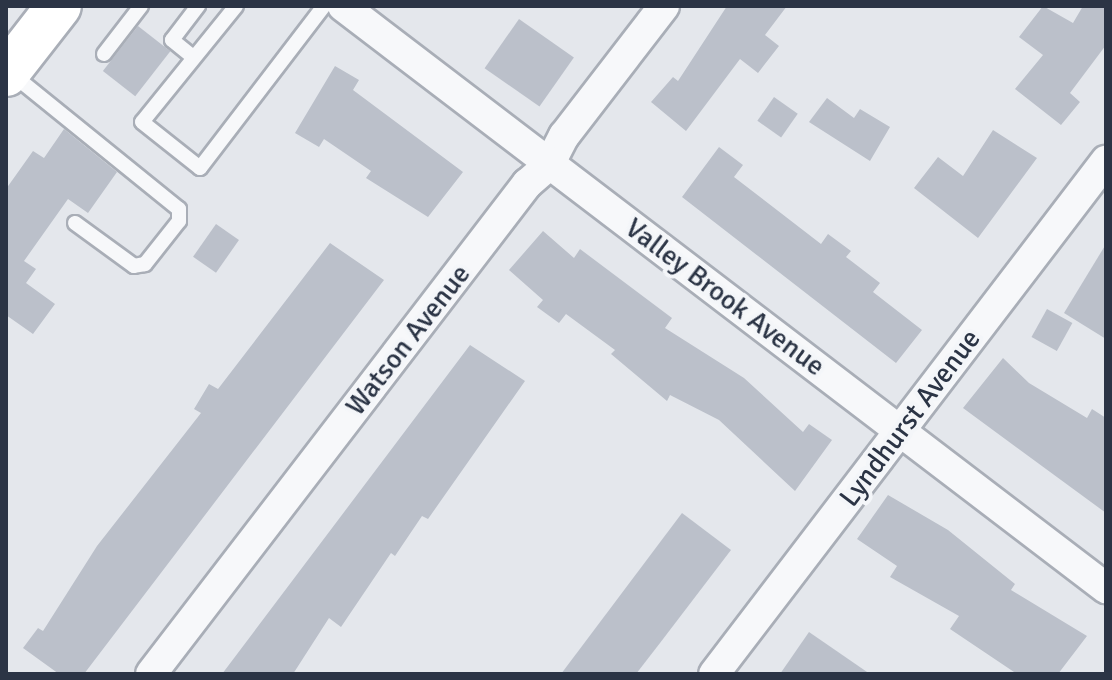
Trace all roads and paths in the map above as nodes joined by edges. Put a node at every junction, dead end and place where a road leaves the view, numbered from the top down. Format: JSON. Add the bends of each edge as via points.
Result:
{"nodes":[{"id":1,"x":59,"y":6,"type":"edge"},
{"id":2,"x":141,"y":6,"type":"edge"},
{"id":3,"x":198,"y":6,"type":"edge"},
{"id":4,"x":236,"y":6,"type":"edge"},
{"id":5,"x":324,"y":6,"type":"edge"},
{"id":6,"x":343,"y":6,"type":"edge"},
{"id":7,"x":664,"y":6,"type":"edge"},
{"id":8,"x":104,"y":54,"type":"dead end"},
{"id":9,"x":193,"y":57,"type":"junction"},
{"id":10,"x":7,"y":72,"type":"edge"},
{"id":11,"x":1106,"y":161,"type":"edge"},
{"id":12,"x":549,"y":165,"type":"junction"},
{"id":13,"x":75,"y":223,"type":"dead end"},
{"id":14,"x":901,"y":430,"type":"junction"},
{"id":15,"x":1106,"y":588,"type":"edge"},
{"id":16,"x":151,"y":674,"type":"edge"},
{"id":17,"x":714,"y":674,"type":"edge"}],
"edges":[{"from":1,"to":10,"type":"main road"},
{"from":2,"to":8,"type":"lane"},
{"from":3,"to":9,"type":"lane","via":[[172,40]]},
{"from":4,"to":9,"type":"lane"},
{"from":5,"to":9,"type":"lane","via":[[200,168],[142,122]]},
{"from":6,"to":12,"type":"street","name":"Valley Brook Avenue"},
{"from":7,"to":12,"type":"street","name":"Watson Avenue","via":[[564,136]]},
{"from":10,"to":13,"type":"lane","via":[[179,209],[179,221],[145,264],[134,266]]},
{"from":11,"to":14,"type":"street","name":"Lyndhurst Avenue"},
{"from":12,"to":14,"type":"street","name":"Valley Brook Avenue"},
{"from":12,"to":16,"type":"street","name":"Watson Avenue","via":[[527,184]]},
{"from":14,"to":15,"type":"street","name":"Valley Brook Avenue"},
{"from":14,"to":17,"type":"street","name":"Lyndhurst Avenue"}]}
